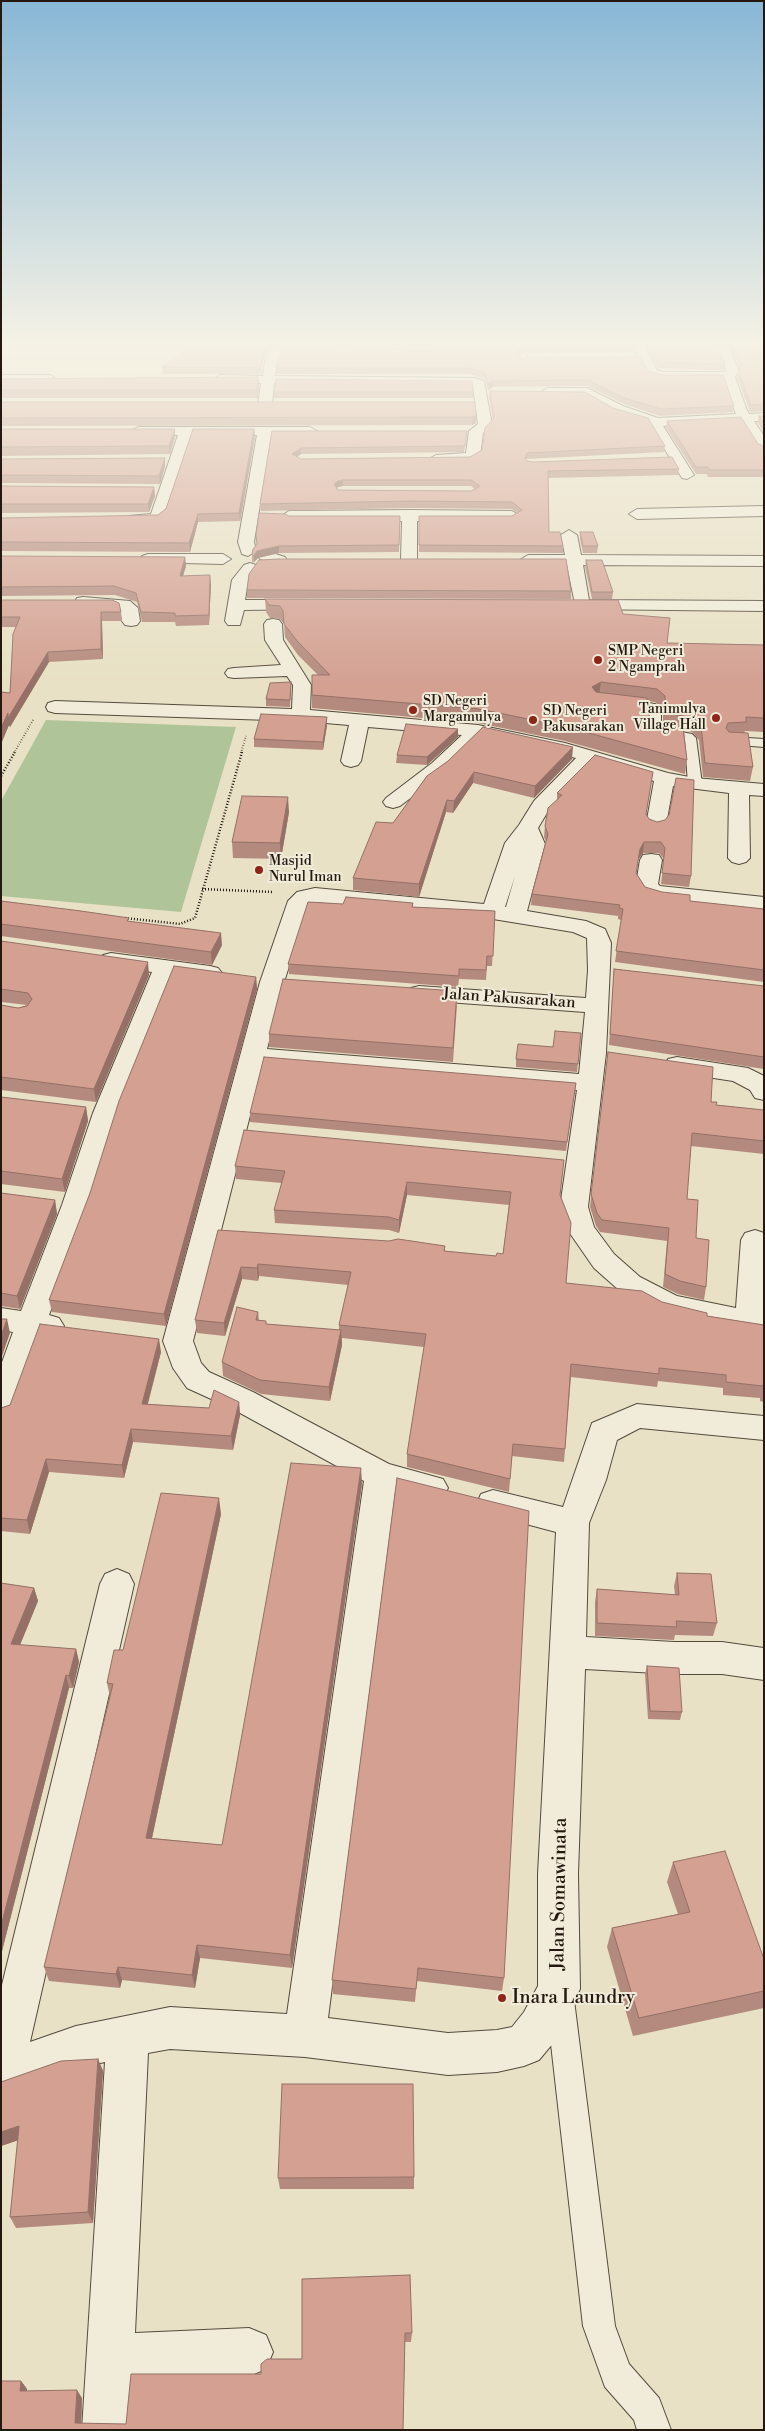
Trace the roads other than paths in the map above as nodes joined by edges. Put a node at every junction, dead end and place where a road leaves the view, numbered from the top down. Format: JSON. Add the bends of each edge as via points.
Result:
{"nodes":[{"id":1,"x":261,"y":458,"type":"edge"},
{"id":2,"x":462,"y":458,"type":"edge"},
{"id":3,"x":668,"y":458,"type":"edge"},
{"id":4,"x":676,"y":458,"type":"edge"},
{"id":5,"x":421,"y":459,"type":"edge"},
{"id":6,"x":658,"y":459,"type":"edge"},
{"id":7,"x":158,"y":460,"type":"edge"},
{"id":8,"x":177,"y":460,"type":"joint"},
{"id":9,"x":687,"y":475,"type":"dead end"},
{"id":10,"x":148,"y":490,"type":"edge"},
{"id":11,"x":167,"y":490,"type":"junction"},
{"id":12,"x":343,"y":500,"type":"edge"},
{"id":13,"x":472,"y":500,"type":"edge"},
{"id":14,"x":764,"y":511,"type":"edge"},
{"id":15,"x":637,"y":514,"type":"dead end"},
{"id":16,"x":343,"y":515,"type":"junction"},
{"id":17,"x":410,"y":515,"type":"junction"},
{"id":18,"x":474,"y":515,"type":"junction"},
{"id":19,"x":285,"y":516,"type":"edge"},
{"id":20,"x":512,"y":516,"type":"edge"},
{"id":21,"x":110,"y":520,"type":"edge"},
{"id":22,"x":569,"y":536,"type":"dead end"},
{"id":23,"x":244,"y":549,"type":"junction"},
{"id":24,"x":131,"y":559,"type":"edge"},
{"id":25,"x":298,"y":560,"type":"edge"},
{"id":26,"x":391,"y":560,"type":"edge"},
{"id":27,"x":410,"y":560,"type":"junction"},
{"id":28,"x":429,"y":560,"type":"edge"},
{"id":29,"x":516,"y":560,"type":"edge"},
{"id":30,"x":574,"y":560,"type":"junction"},
{"id":31,"x":764,"y":561,"type":"edge"},
{"id":32,"x":247,"y":564,"type":"junction"},
{"id":33,"x":67,"y":602,"type":"edge"},
{"id":34,"x":317,"y":605,"type":"edge"},
{"id":35,"x":562,"y":605,"type":"edge"},
{"id":36,"x":582,"y":605,"type":"junction"},
{"id":37,"x":764,"y":606,"type":"edge"},
{"id":38,"x":132,"y":620,"type":"dead end"},
{"id":39,"x":273,"y":624,"type":"dead end"},
{"id":40,"x":292,"y":670,"type":"junction"},
{"id":41,"x":234,"y":673,"type":"dead end"},
{"id":42,"x":608,"y":702,"type":"edge"},
{"id":43,"x":54,"y":707,"type":"dead end"},
{"id":44,"x":301,"y":715,"type":"junction"},
{"id":45,"x":360,"y":720,"type":"junction"},
{"id":46,"x":478,"y":731,"type":"junction"},
{"id":47,"x":732,"y":741,"type":"edge"},
{"id":48,"x":764,"y":742,"type":"edge"},
{"id":49,"x":589,"y":756,"type":"junction"},
{"id":50,"x":350,"y":761,"type":"dead end"},
{"id":51,"x":665,"y":778,"type":"junction"},
{"id":52,"x":694,"y":784,"type":"junction"},
{"id":53,"x":740,"y":788,"type":"junction"},
{"id":54,"x":764,"y":790,"type":"edge"},
{"id":55,"x":393,"y":802,"type":"dead end"},
{"id":56,"x":656,"y":825,"type":"edge"},
{"id":57,"x":739,"y":858,"type":"dead end"},
{"id":58,"x":651,"y":860,"type":"dead end"},
{"id":59,"x":764,"y":904,"type":"edge"},
{"id":60,"x":504,"y":913,"type":"junction"},
{"id":61,"x":89,"y":957,"type":"edge"},
{"id":62,"x":166,"y":967,"type":"junction"},
{"id":63,"x":262,"y":980,"type":"junction"},
{"id":64,"x":400,"y":991,"type":"edge"},
{"id":65,"x":597,"y":1006,"type":"junction"},
{"id":66,"x":252,"y":1055,"type":"junction"},
{"id":67,"x":652,"y":1061,"type":"edge"},
{"id":68,"x":589,"y":1083,"type":"junction"},
{"id":69,"x":764,"y":1092,"type":"edge"},
{"id":70,"x":78,"y":1110,"type":"edge"},
{"id":71,"x":106,"y":1113,"type":"junction"},
{"id":72,"x":48,"y":1201,"type":"edge"},
{"id":73,"x":76,"y":1205,"type":"junction"},
{"id":74,"x":206,"y":1231,"type":"junction"},
{"id":75,"x":235,"y":1233,"type":"edge"},
{"id":76,"x":755,"y":1240,"type":"dead end"},
{"id":77,"x":1,"y":1319,"type":"edge"},
{"id":78,"x":31,"y":1324,"type":"junction"},
{"id":79,"x":757,"y":1325,"type":"edge"},
{"id":80,"x":80,"y":1329,"type":"edge"},
{"id":81,"x":1,"y":1409,"type":"edge"},
{"id":82,"x":764,"y":1428,"type":"edge"},
{"id":83,"x":381,"y":1475,"type":"junction"},
{"id":84,"x":573,"y":1523,"type":"junction"},
{"id":85,"x":117,"y":1584,"type":"dead end"},
{"id":86,"x":567,"y":1652,"type":"junction"},
{"id":87,"x":764,"y":1664,"type":"edge"},
{"id":88,"x":558,"y":1989,"type":"junction"},
{"id":89,"x":128,"y":2036,"type":"junction"},
{"id":90,"x":305,"y":2036,"type":"junction"},
{"id":91,"x":2,"y":2073,"type":"edge"},
{"id":92,"x":249,"y":2352,"type":"dead end"},
{"id":93,"x":111,"y":2358,"type":"junction"},
{"id":94,"x":106,"y":2430,"type":"edge"},
{"id":95,"x":654,"y":2430,"type":"edge"}],
"edges":[{"from":1,"to":23,"type":"street","via":[[254,516]]},
{"from":2,"to":5,"type":"street"},
{"from":3,"to":6,"type":"street"},
{"from":4,"to":9,"type":"street"},
{"from":7,"to":8,"type":"street"},
{"from":8,"to":11,"type":"street"},
{"from":10,"to":11,"type":"street"},
{"from":11,"to":21,"type":"street","via":[[158,517]]},
{"from":12,"to":16,"type":"street"},
{"from":13,"to":18,"type":"street"},
{"from":14,"to":15,"type":"street"},
{"from":16,"to":17,"type":"street"},
{"from":16,"to":19,"type":"street"},
{"from":17,"to":18,"type":"street"},
{"from":17,"to":27,"type":"street"},
{"from":18,"to":20,"type":"street"},
{"from":22,"to":30,"type":"street"},
{"from":23,"to":32,"type":"street"},
{"from":23,"to":32,"type":"street"},
{"from":24,"to":32,"type":"street"},
{"from":25,"to":32,"type":"street"},
{"from":26,"to":27,"type":"street"},
{"from":27,"to":28,"type":"street"},
{"from":29,"to":30,"type":"street"},
{"from":30,"to":31,"type":"street"},
{"from":30,"to":36,"type":"street"},
{"from":32,"to":34,"type":"street","via":[[235,614]]},
{"from":33,"to":38,"type":"street","via":[[115,602],[130,608]]},
{"from":35,"to":36,"type":"street"},
{"from":36,"to":37,"type":"street"},
{"from":39,"to":40,"type":"street","via":[[274,640]]},
{"from":40,"to":41,"type":"street"},
{"from":40,"to":44,"type":"street","via":[[303,690]]},
{"from":42,"to":52,"type":"lane","via":[[651,708],[655,710],[655,731],[687,737],[691,742]]},
{"from":43,"to":44,"type":"street"},
{"from":44,"to":45,"type":"street"},
{"from":45,"to":46,"type":"street"},
{"from":45,"to":50,"type":"street"},
{"from":46,"to":49,"type":"street"},
{"from":46,"to":55,"type":"street","via":[[439,767]]},
{"from":47,"to":48,"type":"lane"},
{"from":49,"to":51,"type":"street"},
{"from":49,"to":60,"type":"street","via":[[541,805],[528,828],[535,844]]},
{"from":51,"to":52,"type":"street"},
{"from":51,"to":56,"type":"street"},
{"from":52,"to":53,"type":"street"},
{"from":53,"to":54,"type":"street"},
{"from":53,"to":57,"type":"street"},
{"from":58,"to":59,"type":"street","via":[[647,884],[652,891]]},
{"from":60,"to":63,"type":"street","via":[[315,895],[299,902]]},
{"from":60,"to":65,"type":"street","via":[[578,926],[597,934],[609,971]]},
{"from":61,"to":62,"type":"street"},
{"from":62,"to":63,"type":"street"},
{"from":62,"to":71,"type":"street"},
{"from":63,"to":66,"type":"street"},
{"from":64,"to":65,"type":"street","name":"Jalan Pakusarakan"},
{"from":65,"to":68,"type":"street","via":[[603,1054]]},
{"from":66,"to":68,"type":"street"},
{"from":66,"to":74,"type":"street","via":[[243,1132]]},
{"from":67,"to":69,"type":"street","via":[[740,1074],[759,1084]]},
{"from":68,"to":79,"type":"street","via":[[570,1162],[574,1207],[581,1229],[604,1261],[630,1284],[670,1305]]},
{"from":70,"to":71,"type":"street"},
{"from":71,"to":73,"type":"street"},
{"from":72,"to":73,"type":"street"},
{"from":73,"to":78,"type":"street"},
{"from":74,"to":75,"type":"street"},
{"from":74,"to":83,"type":"street","via":[[163,1340],[198,1380],[242,1400]]},
{"from":76,"to":79,"type":"street"},
{"from":77,"to":78,"type":"street"},
{"from":78,"to":80,"type":"street"},
{"from":78,"to":81,"type":"street"},
{"from":82,"to":84,"type":"street","name":"Jalan Somawinata","via":[[637,1416],[614,1426],[603,1432],[590,1480]]},
{"from":83,"to":84,"type":"street"},
{"from":83,"to":90,"type":"street"},
{"from":84,"to":86,"type":"street","name":"Jalan Somawinata"},
{"from":85,"to":91,"type":"street"},
{"from":86,"to":87,"type":"street","via":[[722,1658]]},
{"from":86,"to":88,"type":"street","name":"Jalan Somawinata","via":[[558,1874]]},
{"from":88,"to":90,"type":"street","name":"Jalan Somawinata","via":[[539,2027],[524,2044],[497,2051],[448,2054]]},
{"from":88,"to":95,"type":"lane","via":[[599,2326],[617,2374],[647,2410]]},
{"from":89,"to":90,"type":"street","name":"Jalan Somawinata","via":[[170,2028]]},
{"from":89,"to":91,"type":"street","name":"Jalan Somawinata","via":[[76,2047]]},
{"from":89,"to":93,"type":"street"},
{"from":92,"to":93,"type":"street"},
{"from":93,"to":94,"type":"street"}]}
